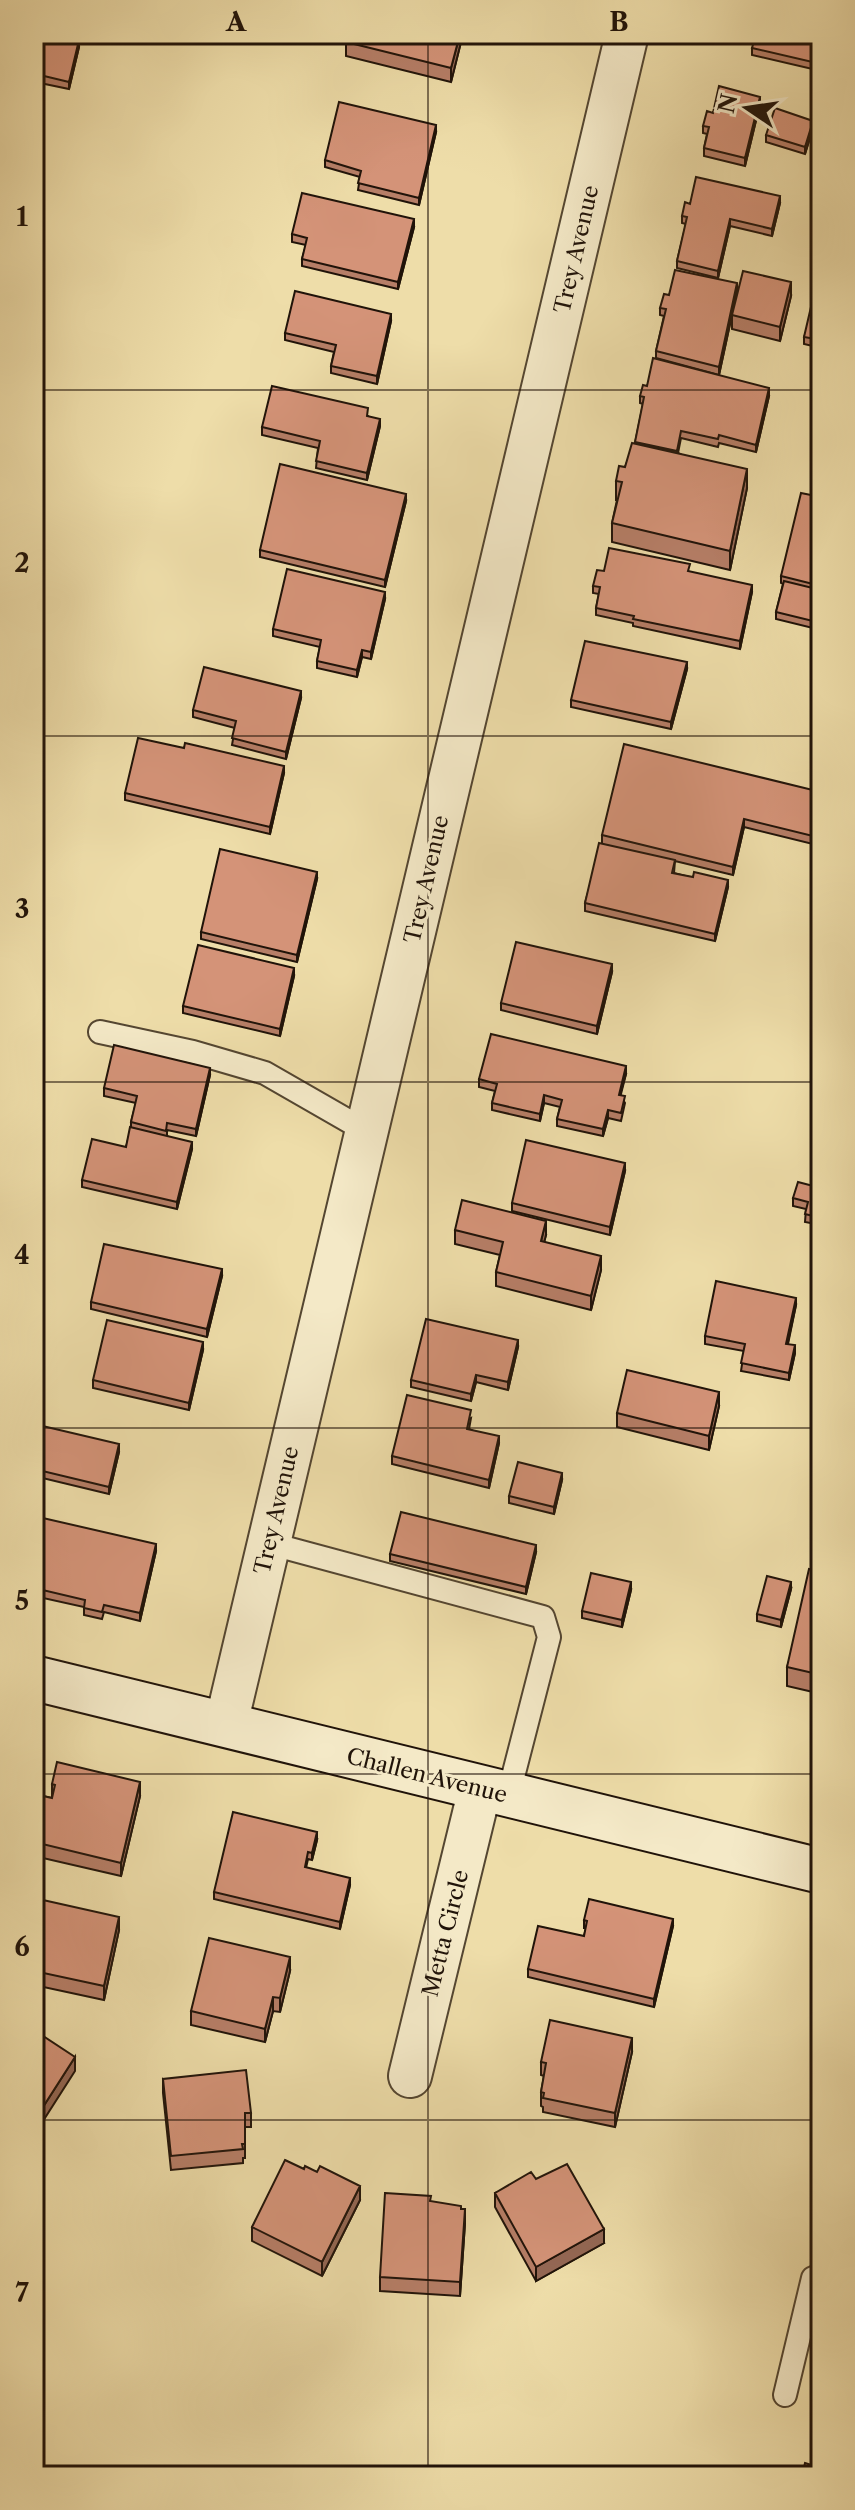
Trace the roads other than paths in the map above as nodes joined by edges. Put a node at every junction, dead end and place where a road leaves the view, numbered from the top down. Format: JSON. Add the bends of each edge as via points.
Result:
{"nodes":[{"id":1,"x":627,"y":34,"type":"edge"},
{"id":2,"x":100,"y":1032,"type":"dead end"},
{"id":3,"x":366,"y":1131,"type":"junction"},
{"id":4,"x":268,"y":1543,"type":"junction"},
{"id":5,"x":34,"y":1678,"type":"edge"},
{"id":6,"x":226,"y":1724,"type":"junction"},
{"id":7,"x":494,"y":1792,"type":"junction"},
{"id":8,"x":821,"y":1871,"type":"edge"},
{"id":9,"x":410,"y":2076,"type":"dead end"},
{"id":10,"x":821,"y":2280,"type":"edge"},
{"id":11,"x":785,"y":2395,"type":"dead end"}],
"edges":[{"from":1,"to":3,"type":"street","name":"Trey Avenue"},
{"from":2,"to":3,"type":"lane","via":[[265,1073]]},
{"from":3,"to":4,"type":"street","name":"Trey Avenue"},
{"from":4,"to":6,"type":"street","name":"Trey Avenue"},
{"from":4,"to":7,"type":"lane","via":[[543,1617],[549,1637]]},
{"from":5,"to":6,"type":"street","name":"Challen Avenue"},
{"from":6,"to":7,"type":"street","name":"Challen Avenue"},
{"from":7,"to":8,"type":"street","name":"Challen Avenue"},
{"from":7,"to":9,"type":"street","name":"Metta Circle"},
{"from":10,"to":11,"type":"lane","via":[[813,2278]]}]}
